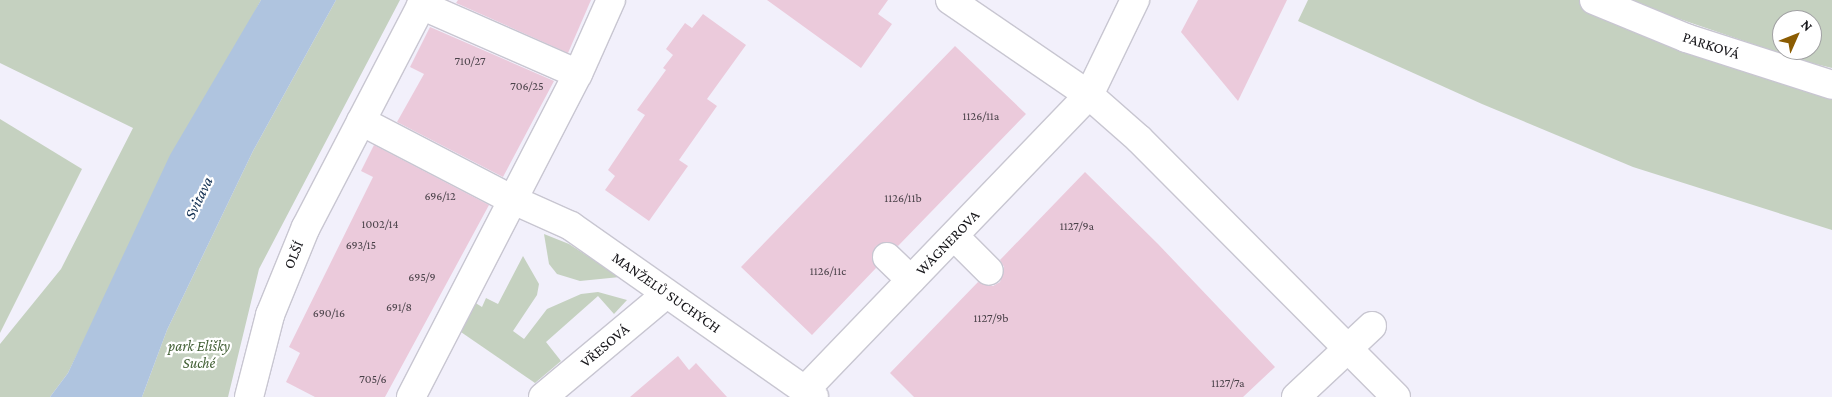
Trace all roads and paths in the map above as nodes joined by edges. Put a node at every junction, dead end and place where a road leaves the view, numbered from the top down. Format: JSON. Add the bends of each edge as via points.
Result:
{"nodes":[{"id":1,"x":611,"y":0,"type":"edge"},
{"id":2,"x":950,"y":0,"type":"edge"},
{"id":3,"x":1135,"y":0,"type":"edge"},
{"id":4,"x":1594,"y":0,"type":"edge"},
{"id":5,"x":423,"y":3,"type":"edge"},
{"id":6,"x":578,"y":74,"type":"junction"},
{"id":7,"x":1832,"y":85,"type":"edge"},
{"id":8,"x":1089,"y":95,"type":"junction"},
{"id":9,"x":361,"y":120,"type":"junction"},
{"id":10,"x":511,"y":199,"type":"junction"},
{"id":11,"x":954,"y":236,"type":"junction"},
{"id":12,"x":887,"y":257,"type":"dead end"},
{"id":13,"x":989,"y":271,"type":"dead end"},
{"id":14,"x":911,"y":280,"type":"junction"},
{"id":15,"x":666,"y":294,"type":"junction"},
{"id":16,"x":1372,"y":326,"type":"dead end"},
{"id":17,"x":1348,"y":349,"type":"junction"},
{"id":18,"x":810,"y":394,"type":"edge"},
{"id":19,"x":249,"y":397,"type":"edge"},
{"id":20,"x":411,"y":397,"type":"edge"},
{"id":21,"x":543,"y":397,"type":"edge"},
{"id":22,"x":1296,"y":397,"type":"edge"},
{"id":23,"x":1396,"y":397,"type":"edge"}],
"edges":[{"from":1,"to":6,"type":"street"},
{"from":2,"to":8,"type":"street"},
{"from":3,"to":8,"type":"street","name":"WÁGNEROVA"},
{"from":4,"to":7,"type":"street","name":"PARKOVÁ","via":[[1686,38]]},
{"from":5,"to":6,"type":"street","name":"OLŠÍ"},
{"from":5,"to":9,"type":"street","name":"OLŠÍ"},
{"from":6,"to":10,"type":"street"},
{"from":8,"to":11,"type":"street","name":"WÁGNEROVA"},
{"from":8,"to":17,"type":"street","via":[[1139,139]]},
{"from":9,"to":10,"type":"street"},
{"from":9,"to":19,"type":"street","name":"OLŠÍ","via":[[306,227],[270,315]]},
{"from":10,"to":15,"type":"street","name":"MANŽELŮ SUCHÝCH","via":[[571,226]]},
{"from":10,"to":20,"type":"street"},
{"from":11,"to":13,"type":"street"},
{"from":11,"to":14,"type":"street","name":"WÁGNEROVA"},
{"from":12,"to":14,"type":"street"},
{"from":14,"to":18,"type":"street","name":"WÁGNEROVA"},
{"from":15,"to":18,"type":"street","name":"MANŽELŮ SUCHÝCH"},
{"from":15,"to":21,"type":"street","name":"VŘESOVÁ"},
{"from":16,"to":17,"type":"street"},
{"from":17,"to":22,"type":"street"},
{"from":17,"to":23,"type":"street"}]}
